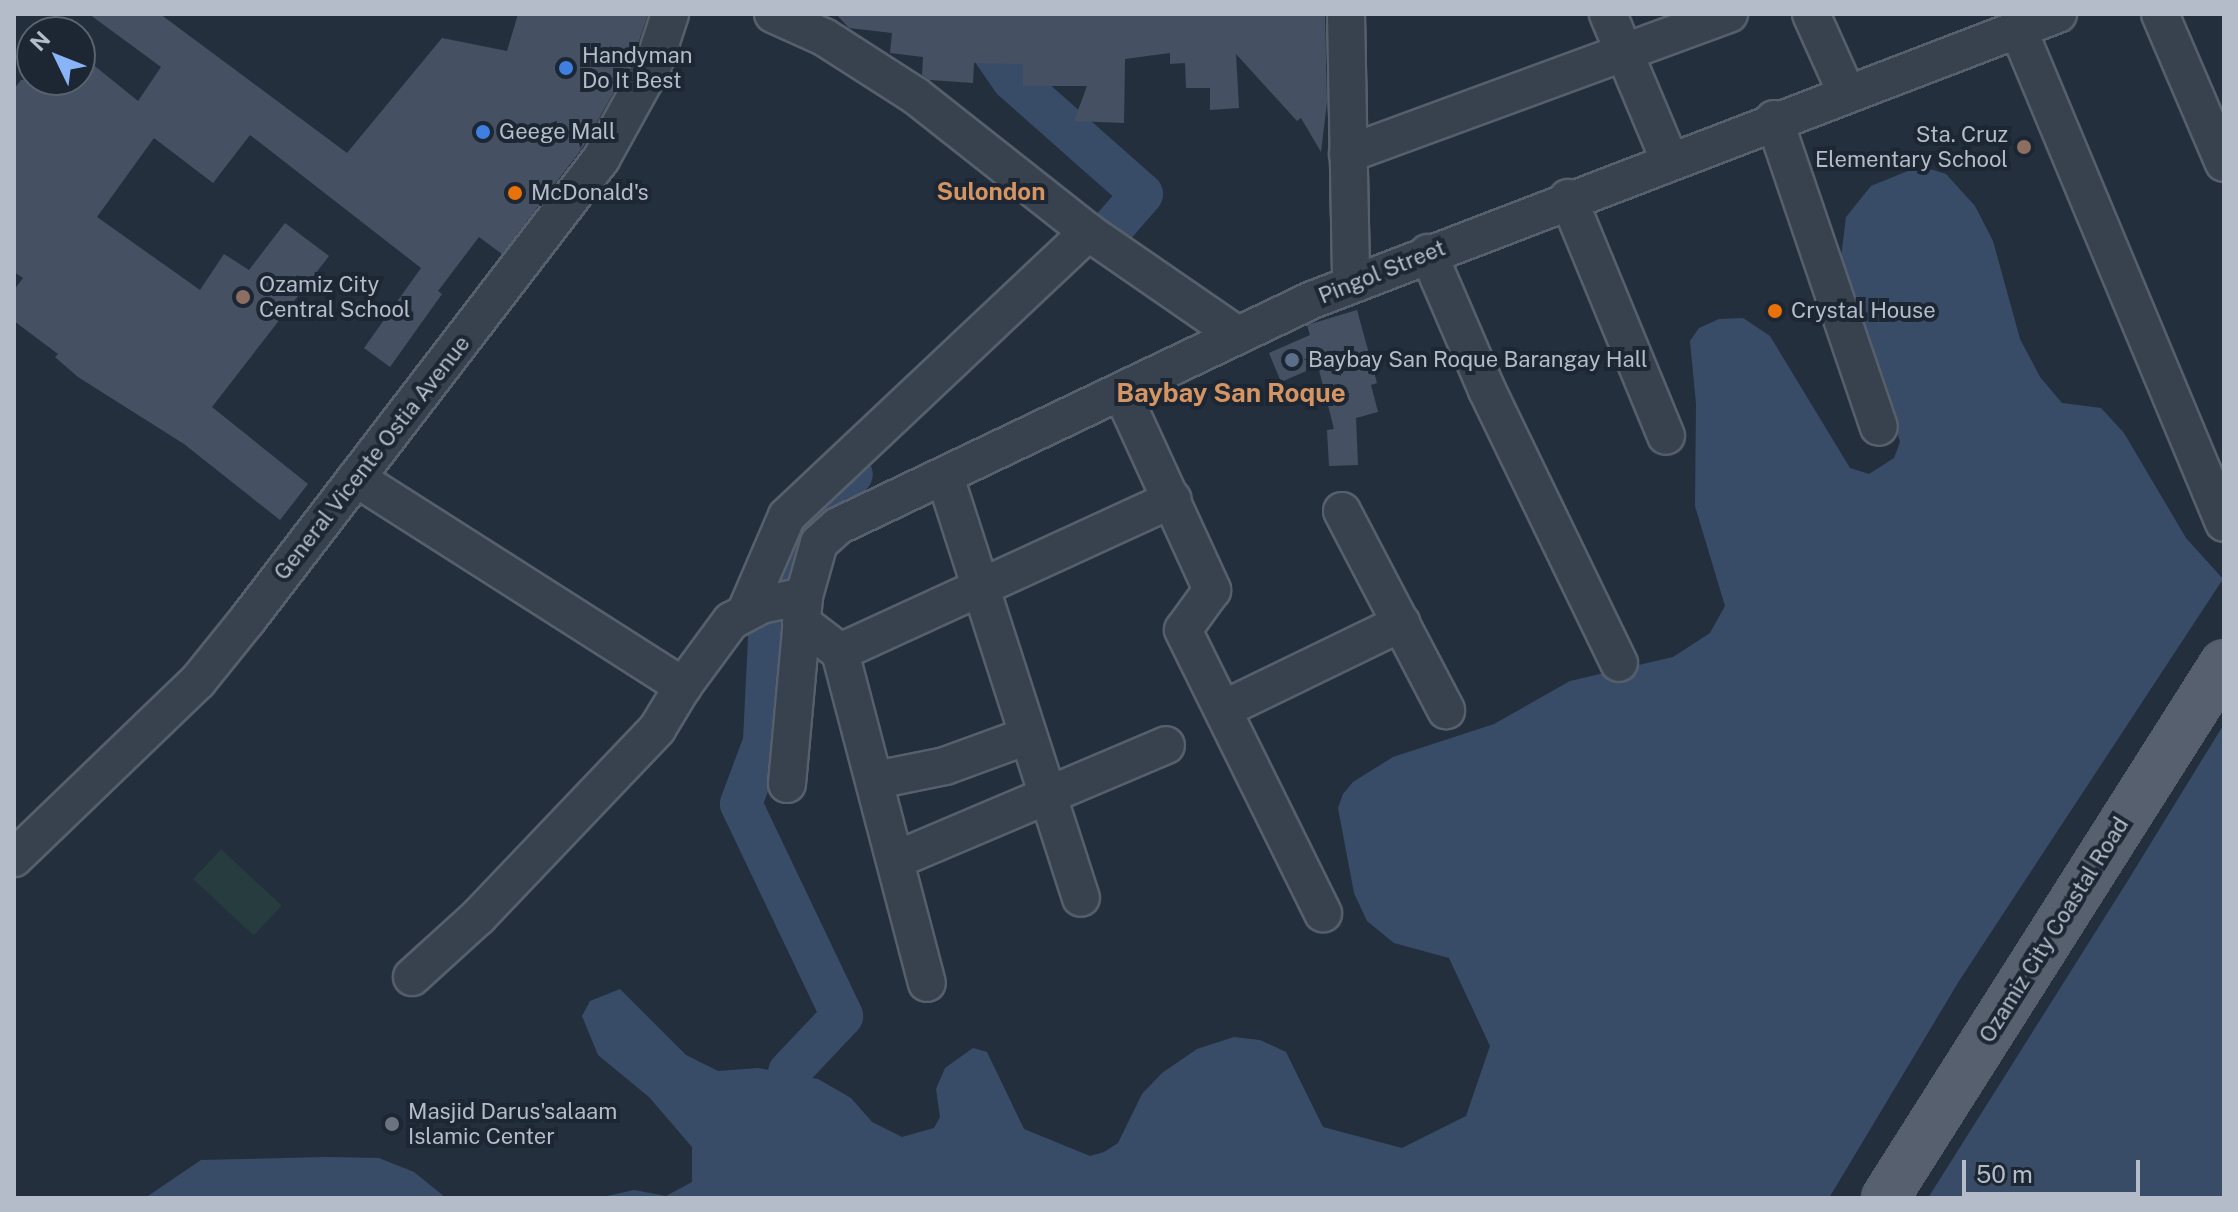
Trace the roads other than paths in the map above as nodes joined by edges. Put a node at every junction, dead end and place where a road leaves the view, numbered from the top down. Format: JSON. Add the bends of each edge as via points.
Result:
{"nodes":[{"id":1,"x":670,"y":14,"type":"edge"},
{"id":2,"x":773,"y":14,"type":"edge"},
{"id":3,"x":1346,"y":14,"type":"edge"},
{"id":4,"x":1608,"y":14,"type":"edge"},
{"id":5,"x":1729,"y":14,"type":"edge"},
{"id":6,"x":1811,"y":14,"type":"edge"},
{"id":7,"x":2058,"y":14,"type":"edge"},
{"id":8,"x":2160,"y":14,"type":"edge"},
{"id":9,"x":2018,"y":29,"type":"junction"},
{"id":10,"x":1625,"y":53,"type":"junction"},
{"id":11,"x":1846,"y":92,"type":"junction"},
{"id":12,"x":1774,"y":119,"type":"junction"},
{"id":13,"x":1348,"y":154,"type":"junction"},
{"id":14,"x":1669,"y":159,"type":"junction"},
{"id":15,"x":2224,"y":163,"type":"edge"},
{"id":16,"x":1568,"y":198,"type":"junction"},
{"id":17,"x":1088,"y":232,"type":"junction"},
{"id":18,"x":1428,"y":253,"type":"junction"},
{"id":19,"x":1351,"y":284,"type":"junction"},
{"id":20,"x":1236,"y":334,"type":"junction"},
{"id":21,"x":1122,"y":393,"type":"junction"},
{"id":22,"x":1879,"y":427,"type":"dead end"},
{"id":23,"x":1666,"y":436,"type":"dead end"},
{"id":24,"x":945,"y":477,"type":"junction"},
{"id":25,"x":356,"y":478,"type":"junction"},
{"id":26,"x":1172,"y":499,"type":"junction"},
{"id":27,"x":1342,"y":511,"type":"dead end"},
{"id":28,"x":2224,"y":523,"type":"edge"},
{"id":29,"x":982,"y":590,"type":"junction"},
{"id":30,"x":802,"y":609,"type":"junction"},
{"id":31,"x":746,"y":611,"type":"junction"},
{"id":32,"x":1401,"y":623,"type":"junction"},
{"id":33,"x":840,"y":652,"type":"junction"},
{"id":34,"x":1619,"y":663,"type":"dead end"},
{"id":35,"x":2224,"y":663,"type":"edge"},
{"id":36,"x":683,"y":686,"type":"junction"},
{"id":37,"x":1226,"y":708,"type":"junction"},
{"id":38,"x":1446,"y":710,"type":"dead end"},
{"id":39,"x":1027,"y":736,"type":"junction"},
{"id":40,"x":1166,"y":745,"type":"dead end"},
{"id":41,"x":876,"y":780,"type":"junction"},
{"id":42,"x":787,"y":784,"type":"dead end"},
{"id":43,"x":1046,"y":798,"type":"junction"},
{"id":44,"x":14,"y":858,"type":"edge"},
{"id":45,"x":898,"y":859,"type":"junction"},
{"id":46,"x":1081,"y":898,"type":"dead end"},
{"id":47,"x":1323,"y":913,"type":"dead end"},
{"id":48,"x":412,"y":977,"type":"dead end"},
{"id":49,"x":927,"y":983,"type":"dead end"},
{"id":50,"x":1885,"y":1198,"type":"edge"}],
"edges":[{"from":1,"to":25,"type":"street","name":"General Vicente Ostia Avenue","via":[[647,77],[601,159]]},
{"from":2,"to":17,"type":"street","via":[[824,37],[916,96]]},
{"from":3,"to":13,"type":"street"},
{"from":4,"to":10,"type":"street"},
{"from":5,"to":10,"type":"street"},
{"from":6,"to":11,"type":"street"},
{"from":7,"to":9,"type":"street","name":"Pingol Street"},
{"from":8,"to":15,"type":"street"},
{"from":9,"to":11,"type":"street","name":"Pingol Street"},
{"from":9,"to":28,"type":"street"},
{"from":10,"to":13,"type":"street"},
{"from":10,"to":14,"type":"street"},
{"from":11,"to":12,"type":"street","name":"Pingol Street"},
{"from":12,"to":14,"type":"street","name":"Pingol Street"},
{"from":12,"to":22,"type":"street"},
{"from":13,"to":19,"type":"street"},
{"from":14,"to":16,"type":"street","name":"Pingol Street"},
{"from":16,"to":18,"type":"street","name":"Pingol Street"},
{"from":16,"to":23,"type":"street"},
{"from":17,"to":20,"type":"street"},
{"from":17,"to":31,"type":"street","via":[[787,516]]},
{"from":18,"to":19,"type":"street","name":"Pingol Street"},
{"from":18,"to":34,"type":"street","via":[[1487,390]]},
{"from":19,"to":20,"type":"street","name":"Pingol Street"},
{"from":20,"to":21,"type":"street","name":"Pingol Street"},
{"from":21,"to":24,"type":"street","name":"Pingol Street"},
{"from":21,"to":26,"type":"street"},
{"from":24,"to":29,"type":"street"},
{"from":24,"to":30,"type":"street","name":"Pingol Street","via":[[828,532],[812,559]]},
{"from":25,"to":36,"type":"street"},
{"from":25,"to":44,"type":"street","name":"General Vicente Ostia Avenue","via":[[198,681]]},
{"from":26,"to":29,"type":"street"},
{"from":26,"to":37,"type":"street","via":[[1212,590],[1184,621],[1183,630]]},
{"from":27,"to":32,"type":"street"},
{"from":29,"to":33,"type":"street"},
{"from":29,"to":39,"type":"street"},
{"from":30,"to":31,"type":"street"},
{"from":30,"to":33,"type":"street"},
{"from":30,"to":42,"type":"street","name":"Pingol Street"},
{"from":31,"to":36,"type":"street","via":[[731,621]]},
{"from":32,"to":37,"type":"street"},
{"from":32,"to":38,"type":"street"},
{"from":33,"to":41,"type":"street"},
{"from":35,"to":50,"type":"main road","name":"Ozamiz City Coastal Road"},
{"from":36,"to":48,"type":"street","via":[[657,729],[478,917]]},
{"from":37,"to":47,"type":"street"},
{"from":39,"to":41,"type":"street","via":[[945,766]]},
{"from":39,"to":43,"type":"street"},
{"from":40,"to":43,"type":"street"},
{"from":41,"to":45,"type":"street"},
{"from":43,"to":45,"type":"street"},
{"from":43,"to":46,"type":"street"},
{"from":45,"to":49,"type":"street"}]}
